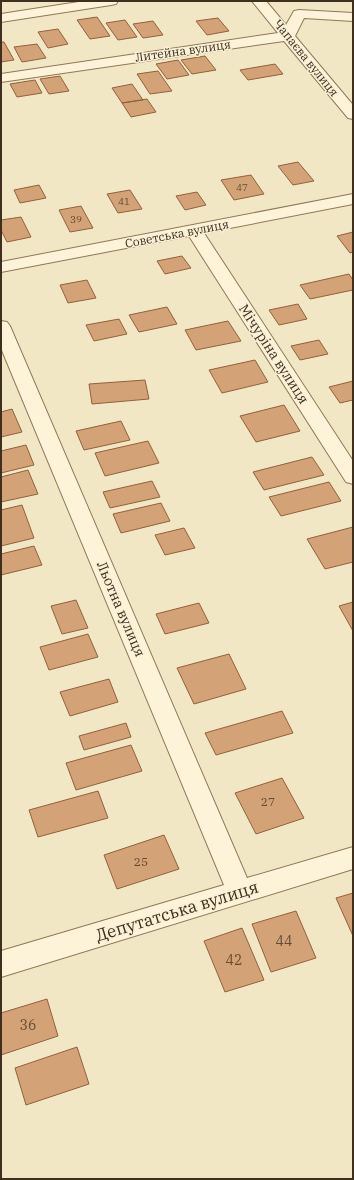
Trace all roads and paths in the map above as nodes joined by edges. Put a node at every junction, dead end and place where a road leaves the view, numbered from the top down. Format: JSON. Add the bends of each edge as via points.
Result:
{"nodes":[{"id":1,"x":111,"y":1,"type":"edge"},
{"id":2,"x":259,"y":1,"type":"edge"},
{"id":3,"x":353,"y":17,"type":"edge"},
{"id":4,"x":1,"y":18,"type":"edge"},
{"id":5,"x":288,"y":36,"type":"junction"},
{"id":6,"x":1,"y":78,"type":"edge"},
{"id":7,"x":353,"y":116,"type":"edge"},
{"id":8,"x":353,"y":199,"type":"edge"},
{"id":9,"x":194,"y":231,"type":"junction"},
{"id":10,"x":1,"y":267,"type":"edge"},
{"id":11,"x":1,"y":326,"type":"edge"},
{"id":12,"x":353,"y":477,"type":"edge"},
{"id":13,"x":353,"y":858,"type":"edge"},
{"id":14,"x":240,"y":892,"type":"junction"},
{"id":15,"x":1,"y":964,"type":"edge"}],
"edges":[{"from":1,"to":4,"type":"street"},
{"from":2,"to":5,"type":"street","name":"Чапаєва вулиця"},
{"from":3,"to":5,"type":"street","via":[[299,14]]},
{"from":5,"to":6,"type":"street","name":"Литейна вулиця"},
{"from":5,"to":7,"type":"street","name":"Чапаєва вулиця"},
{"from":8,"to":9,"type":"street","name":"Советська вулиця"},
{"from":9,"to":10,"type":"street","name":"Советська вулиця"},
{"from":9,"to":12,"type":"street","name":"Мічуріна вулиця"},
{"from":11,"to":14,"type":"street","name":"Льотна вулиця"},
{"from":13,"to":14,"type":"street","name":"Депутатська вулиця"},
{"from":14,"to":15,"type":"street","name":"Депутатська вулиця"}]}
